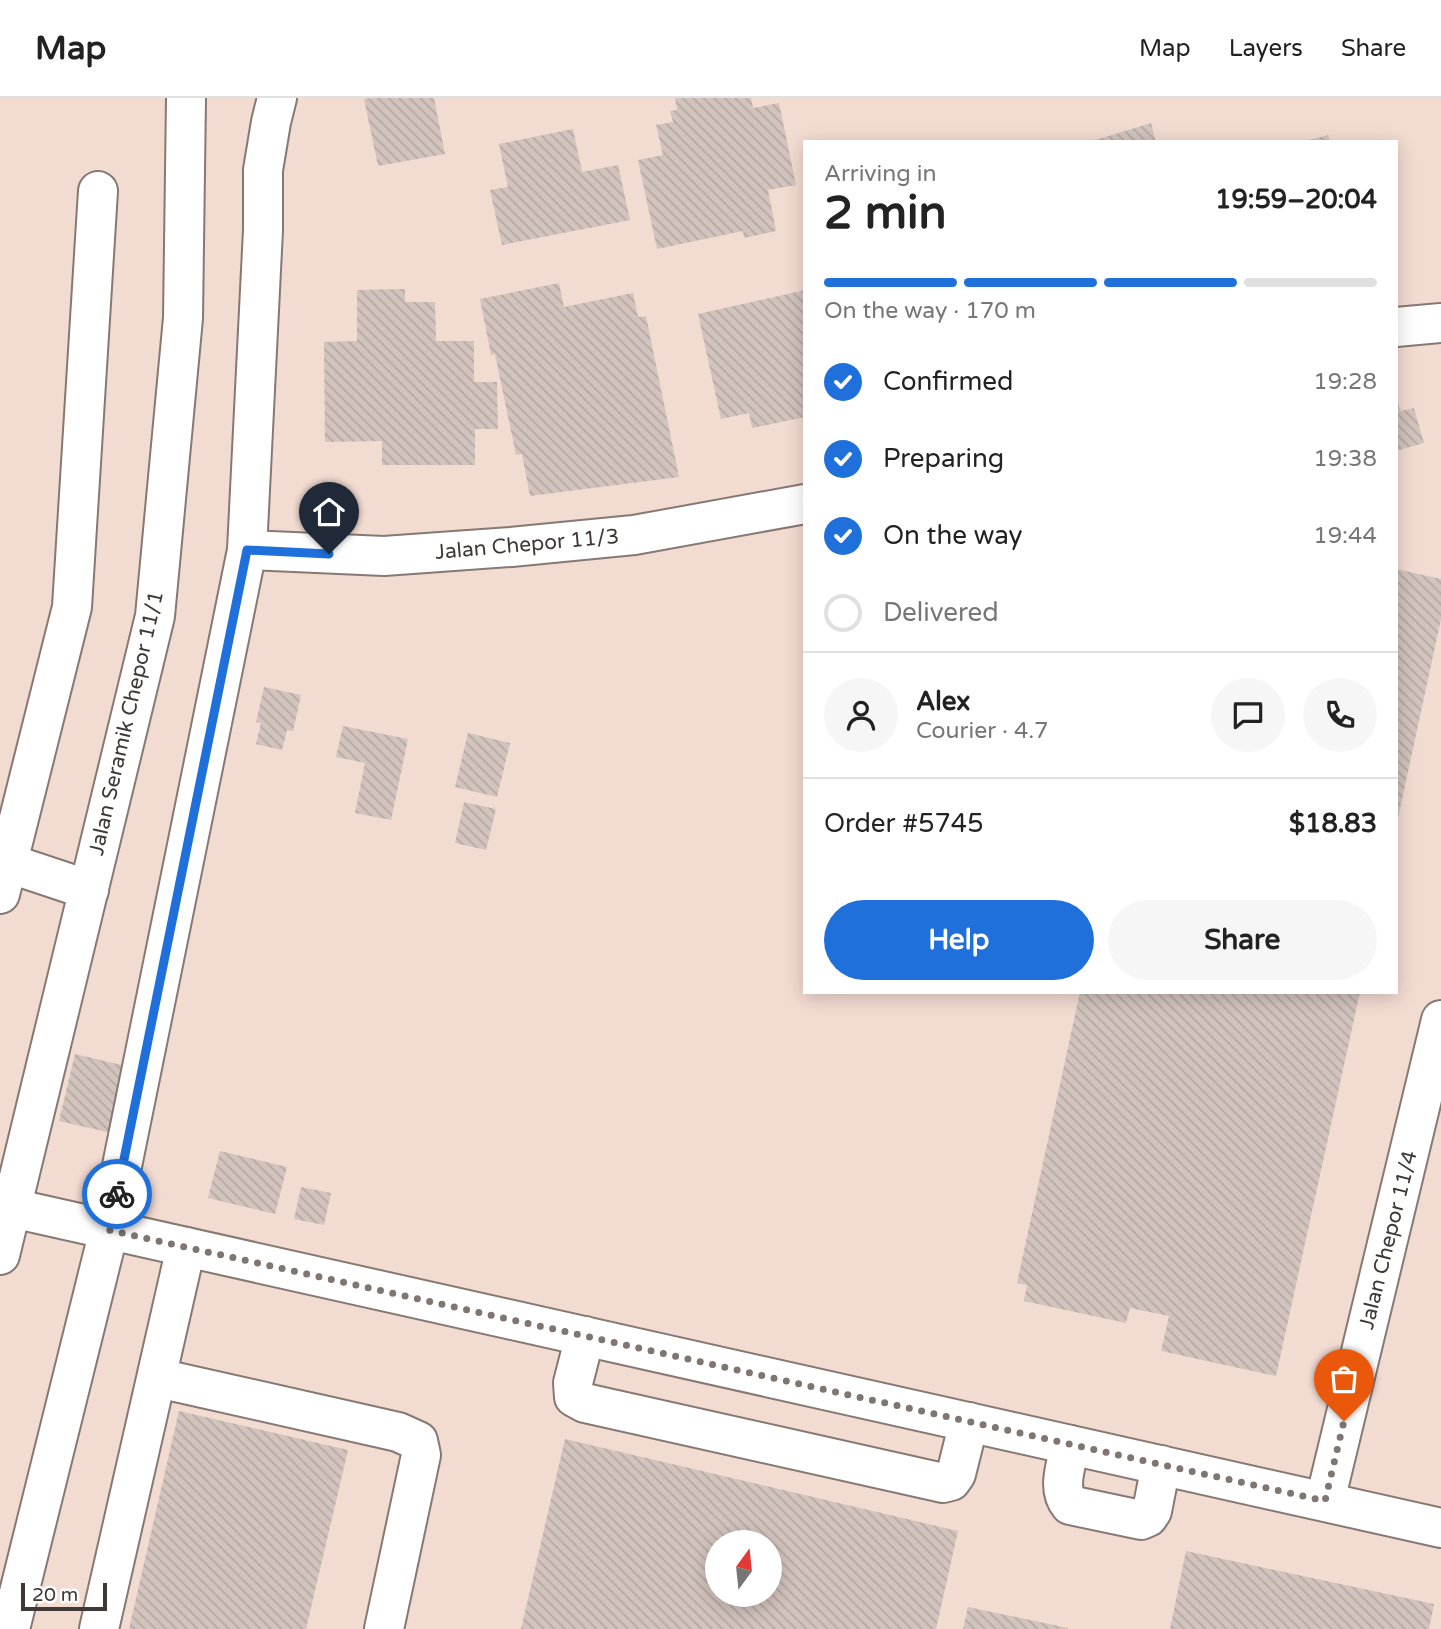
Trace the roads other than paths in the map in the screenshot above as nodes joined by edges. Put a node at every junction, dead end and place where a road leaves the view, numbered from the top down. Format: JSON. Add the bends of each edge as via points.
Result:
{"nodes":[{"id":1,"x":186,"y":98,"type":"edge"},
{"id":2,"x":277,"y":98,"type":"edge"},
{"id":3,"x":98,"y":191,"type":"dead end"},
{"id":4,"x":1441,"y":323,"type":"edge"},
{"id":5,"x":1398,"y":327,"type":"edge"},
{"id":6,"x":803,"y":504,"type":"edge"},
{"id":7,"x":247,"y":550,"type":"junction"},
{"id":8,"x":15,"y":773,"type":"edge"},
{"id":9,"x":4,"y":879,"type":"edge"},
{"id":10,"x":89,"y":890,"type":"junction"},
{"id":11,"x":1441,"y":1020,"type":"edge"},
{"id":12,"x":12,"y":1208,"type":"junction"},
{"id":13,"x":109,"y":1230,"type":"junction"},
{"id":14,"x":186,"y":1247,"type":"junction"},
{"id":15,"x":0,"y":1255,"type":"edge"},
{"id":16,"x":585,"y":1336,"type":"junction"},
{"id":17,"x":158,"y":1378,"type":"junction"},
{"id":18,"x":969,"y":1422,"type":"junction"},
{"id":19,"x":1070,"y":1445,"type":"junction"},
{"id":20,"x":1161,"y":1465,"type":"junction"},
{"id":21,"x":1325,"y":1501,"type":"junction"},
{"id":22,"x":1441,"y":1528,"type":"edge"},
{"id":23,"x":10,"y":1629,"type":"edge"},
{"id":24,"x":99,"y":1629,"type":"edge"},
{"id":25,"x":384,"y":1629,"type":"edge"}],
"edges":[{"from":1,"to":10,"type":"street","name":"Jalan Seramik Chepor 11/1","via":[[183,318],[155,616]]},
{"from":2,"to":7,"type":"street","via":[[263,170]]},
{"from":3,"to":8,"type":"street","via":[[72,607]]},
{"from":4,"to":5,"type":"street"},
{"from":6,"to":7,"type":"street","name":"Jalan Chepor 11/3","via":[[634,535],[511,547],[384,556]]},
{"from":7,"to":13,"type":"street"},
{"from":8,"to":9,"type":"street"},
{"from":9,"to":10,"type":"street"},
{"from":10,"to":12,"type":"street","name":"Jalan Seramik Chepor 11/1"},
{"from":11,"to":21,"type":"street","name":"Jalan Chepor 11/4"},
{"from":12,"to":13,"type":"street"},
{"from":12,"to":15,"type":"street","name":"Jalan Seramik Chepor 11/1"},
{"from":13,"to":14,"type":"street"},
{"from":13,"to":23,"type":"street"},
{"from":14,"to":16,"type":"street"},
{"from":14,"to":17,"type":"street"},
{"from":16,"to":18,"type":"street"},
{"from":16,"to":18,"type":"street","via":[[574,1396],[585,1403],[678,1424],[943,1483],[956,1474]]},
{"from":17,"to":24,"type":"street"},
{"from":17,"to":25,"type":"street","via":[[418,1441],[421,1455]]},
{"from":18,"to":19,"type":"street"},
{"from":19,"to":20,"type":"street"},
{"from":19,"to":20,"type":"street","via":[[1063,1485],[1070,1505],[1141,1520],[1148,1517]]},
{"from":20,"to":21,"type":"street"},
{"from":21,"to":22,"type":"street"}]}
